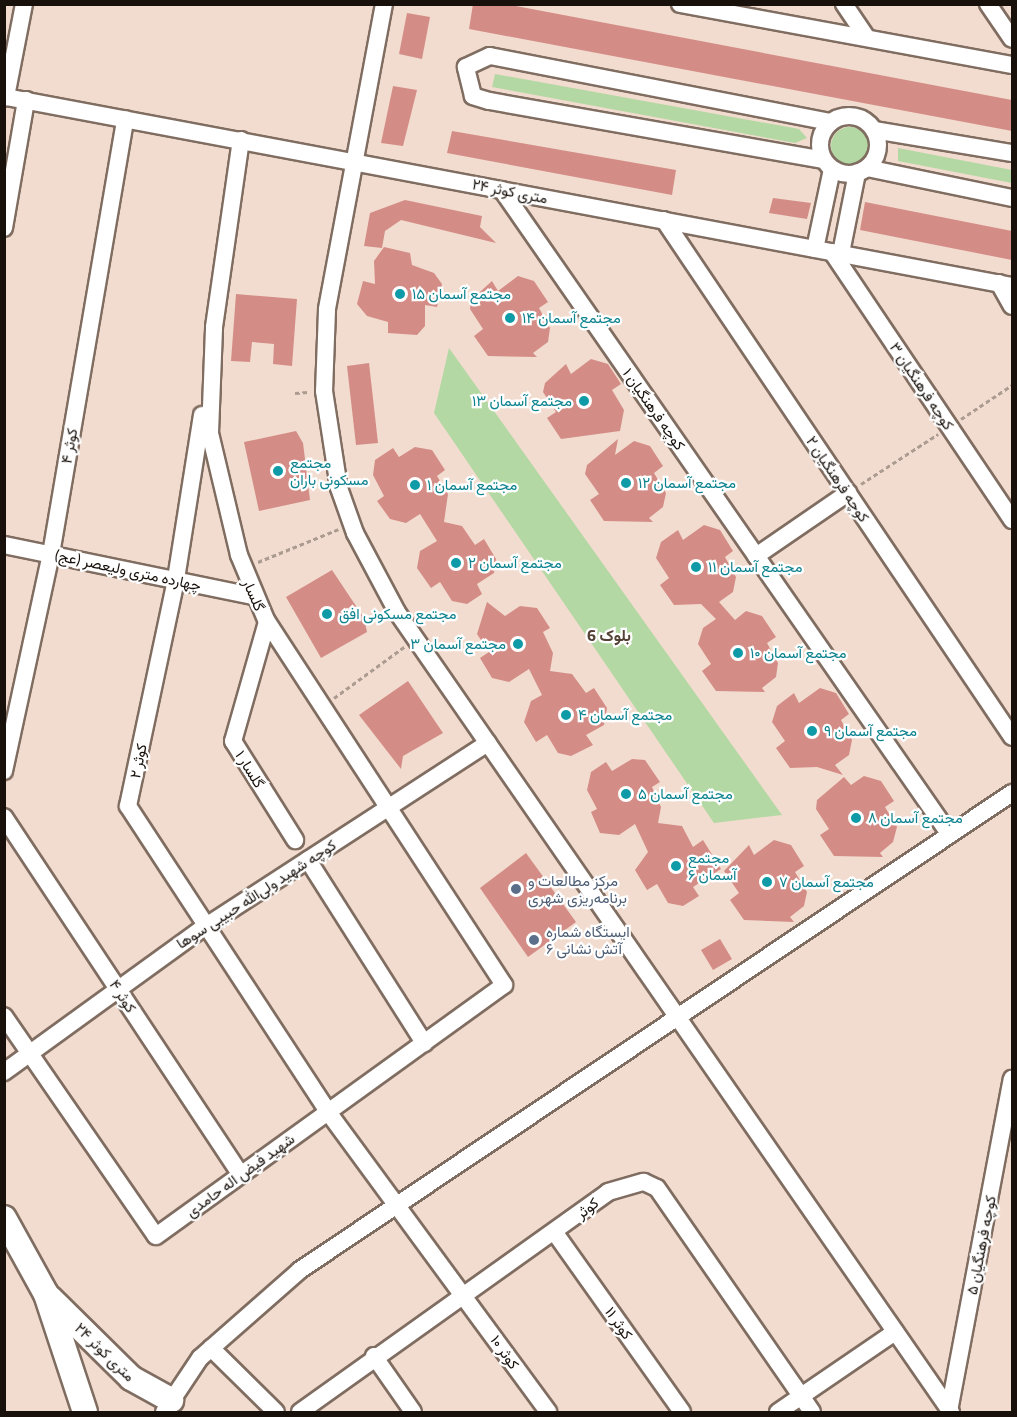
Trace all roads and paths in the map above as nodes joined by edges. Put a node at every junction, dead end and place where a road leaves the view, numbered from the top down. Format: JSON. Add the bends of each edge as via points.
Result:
{"nodes":[{"id":1,"x":24,"y":4,"type":"edge"},
{"id":2,"x":384,"y":4,"type":"edge"},
{"id":3,"x":680,"y":4,"type":"edge"},
{"id":4,"x":844,"y":4,"type":"edge"},
{"id":5,"x":988,"y":4,"type":"edge"},
{"id":6,"x":867,"y":38,"type":"junction"},
{"id":7,"x":1012,"y":39,"type":"edge"},
{"id":8,"x":1012,"y":65,"type":"edge"},
{"id":9,"x":26,"y":100,"type":"junction"},
{"id":10,"x":125,"y":119,"type":"junction"},
{"id":11,"x":831,"y":122,"type":"junction"},
{"id":12,"x":874,"y":130,"type":"junction"},
{"id":13,"x":241,"y":140,"type":"junction"},
{"id":14,"x":1012,"y":153,"type":"edge"},
{"id":15,"x":357,"y":162,"type":"junction"},
{"id":16,"x":827,"y":164,"type":"junction"},
{"id":17,"x":862,"y":171,"type":"junction"},
{"id":18,"x":502,"y":190,"type":"junction"},
{"id":19,"x":1012,"y":198,"type":"edge"},
{"id":20,"x":664,"y":220,"type":"junction"},
{"id":21,"x":4,"y":228,"type":"edge"},
{"id":22,"x":815,"y":249,"type":"junction"},
{"id":23,"x":837,"y":253,"type":"junction"},
{"id":24,"x":1006,"y":285,"type":"edge"},
{"id":25,"x":1012,"y":306,"type":"edge"},
{"id":26,"x":211,"y":356,"type":"junction"},
{"id":27,"x":1012,"y":385,"type":"edge"},
{"id":28,"x":950,"y":427,"type":"junction"},
{"id":29,"x":848,"y":493,"type":"junction"},
{"id":30,"x":1012,"y":520,"type":"edge"},
{"id":31,"x":352,"y":524,"type":"junction"},
{"id":32,"x":4,"y":545,"type":"edge"},
{"id":33,"x":51,"y":554,"type":"junction"},
{"id":34,"x":756,"y":556,"type":"junction"},
{"id":35,"x":243,"y":568,"type":"junction"},
{"id":36,"x":176,"y":580,"type":"junction"},
{"id":37,"x":252,"y":596,"type":"junction"},
{"id":38,"x":267,"y":622,"type":"junction"},
{"id":39,"x":416,"y":638,"type":"junction"},
{"id":40,"x":321,"y":708,"type":"junction"},
{"id":41,"x":1012,"y":737,"type":"edge"},
{"id":42,"x":488,"y":743,"type":"junction"},
{"id":43,"x":4,"y":771,"type":"edge"},
{"id":44,"x":1012,"y":793,"type":"edge"},
{"id":45,"x":387,"y":807,"type":"junction"},
{"id":46,"x":4,"y":817,"type":"edge"},
{"id":47,"x":950,"y":835,"type":"junction"},
{"id":48,"x":295,"y":840,"type":"dead end"},
{"id":49,"x":308,"y":860,"type":"junction"},
{"id":50,"x":206,"y":926,"type":"junction"},
{"id":51,"x":504,"y":985,"type":"joint"},
{"id":52,"x":117,"y":988,"type":"junction"},
{"id":53,"x":675,"y":1015,"type":"junction"},
{"id":54,"x":4,"y":1016,"type":"edge"},
{"id":55,"x":424,"y":1043,"type":"junction"},
{"id":56,"x":30,"y":1054,"type":"junction"},
{"id":57,"x":4,"y":1072,"type":"edge"},
{"id":58,"x":1012,"y":1079,"type":"edge"},
{"id":59,"x":328,"y":1112,"type":"junction"},
{"id":60,"x":241,"y":1175,"type":"junction"},
{"id":61,"x":399,"y":1204,"type":"junction"},
{"id":62,"x":4,"y":1218,"type":"edge"},
{"id":63,"x":555,"y":1233,"type":"junction"},
{"id":64,"x":462,"y":1292,"type":"junction"},
{"id":65,"x":46,"y":1294,"type":"junction"},
{"id":66,"x":895,"y":1332,"type":"junction"},
{"id":67,"x":211,"y":1348,"type":"junction"},
{"id":68,"x":375,"y":1356,"type":"junction"},
{"id":69,"x":801,"y":1396,"type":"junction"},
{"id":70,"x":168,"y":1406,"type":"edge"},
{"id":71,"x":950,"y":1412,"type":"edge"},
{"id":72,"x":85,"y":1413,"type":"edge"},
{"id":73,"x":276,"y":1413,"type":"edge"},
{"id":74,"x":300,"y":1413,"type":"edge"},
{"id":75,"x":413,"y":1413,"type":"edge"},
{"id":76,"x":548,"y":1413,"type":"edge"},
{"id":77,"x":682,"y":1413,"type":"edge"},
{"id":78,"x":778,"y":1413,"type":"edge"},
{"id":79,"x":812,"y":1413,"type":"edge"}],
"edges":[{"from":1,"to":9,"type":"street","name":"۲۴ متری کوثر","via":[[6,97]]},
{"from":2,"to":15,"type":"street"},
{"from":3,"to":6,"type":"street"},
{"from":4,"to":6,"type":"street"},
{"from":5,"to":7,"type":"street"},
{"from":6,"to":8,"type":"street"},
{"from":9,"to":10,"type":"street","name":"۲۴ متری کوثر"},
{"from":9,"to":21,"type":"street"},
{"from":10,"to":13,"type":"street","name":"۲۴ متری کوثر"},
{"from":10,"to":33,"type":"street","name":"کوثر ۴"},
{"from":11,"to":12,"type":"street","via":[[854,116]]},
{"from":11,"to":16,"type":"street","via":[[821,135]]},
{"from":11,"to":16,"type":"street","via":[[490,56],[466,67],[473,96],[489,101]]},
{"from":12,"to":14,"type":"street"},
{"from":12,"to":17,"type":"street","via":[[877,155]]},
{"from":13,"to":15,"type":"street","name":"۲۴ متری کوثر"},
{"from":13,"to":26,"type":"street","name":"گلسار"},
{"from":15,"to":18,"type":"street","name":"۲۴ متری کوثر"},
{"from":15,"to":31,"type":"street","via":[[327,310],[324,391],[339,488]]},
{"from":16,"to":17,"type":"street"},
{"from":16,"to":22,"type":"street"},
{"from":17,"to":19,"type":"street"},
{"from":17,"to":23,"type":"street"},
{"from":18,"to":20,"type":"street","name":"۲۴ متری کوثر"},
{"from":18,"to":34,"type":"street","name":"کوچه فرهنگیان ۱"},
{"from":20,"to":22,"type":"street","name":"۲۴ متری کوثر"},
{"from":20,"to":29,"type":"street","name":"کوچه فرهنگیان ۲"},
{"from":22,"to":23,"type":"street","name":"۲۴ متری کوثر"},
{"from":23,"to":24,"type":"street","name":"۲۴ متری کوثر"},
{"from":23,"to":28,"type":"street","name":"کوچه فرهنگیان ۳"},
{"from":24,"to":25,"type":"street"},
{"from":26,"to":35,"type":"street","name":"گلسار","via":[[210,433]]},
{"from":26,"to":36,"type":"street","name":"کوثر ۲"},
{"from":27,"to":28,"type":"path"},
{"from":28,"to":29,"type":"path"},
{"from":28,"to":30,"type":"street","name":"کوچه فرهنگیان ۳"},
{"from":29,"to":34,"type":"street"},
{"from":29,"to":41,"type":"street","name":"کوچه فرهنگیان ۲"},
{"from":31,"to":35,"type":"path"},
{"from":31,"to":39,"type":"street"},
{"from":32,"to":33,"type":"street","name":"چهارده متری ولیعصر (عج)"},
{"from":33,"to":36,"type":"street","name":"چهارده متری ولیعصر (عج)"},
{"from":33,"to":43,"type":"street","name":"کوثر ۴"},
{"from":34,"to":47,"type":"street","name":"کوچه فرهنگیان ۱"},
{"from":35,"to":37,"type":"street","name":"گلسار"},
{"from":36,"to":37,"type":"street","name":"چهارده متری ولیعصر (عج)"},
{"from":36,"to":50,"type":"street","name":"کوثر ۲","via":[[128,806]]},
{"from":37,"to":38,"type":"street","name":"گلسار"},
{"from":38,"to":40,"type":"street","name":"گلسار"},
{"from":38,"to":48,"type":"street","name":"گلسار ۱","via":[[233,741]]},
{"from":39,"to":40,"type":"path"},
{"from":39,"to":42,"type":"street"},
{"from":40,"to":45,"type":"street","name":"گلسار"},
{"from":42,"to":45,"type":"street","name":"کوچه شهید ولی‌الله حبیبی سوها"},
{"from":42,"to":53,"type":"street"},
{"from":44,"to":47,"type":"street"},
{"from":45,"to":49,"type":"street","name":"کوچه شهید ولی‌الله حبیبی سوها"},
{"from":45,"to":51,"type":"street","name":"گلسار"},
{"from":46,"to":52,"type":"street","name":"کوثر ۴"},
{"from":47,"to":53,"type":"street"},
{"from":49,"to":50,"type":"street","name":"کوچه شهید ولی‌الله حبیبی سوها"},
{"from":49,"to":55,"type":"street"},
{"from":50,"to":52,"type":"street","name":"کوچه شهید ولی‌الله حبیبی سوها"},
{"from":50,"to":59,"type":"street","name":"کوثر ۲"},
{"from":51,"to":55,"type":"street","name":"شهید فیض اله حامدی"},
{"from":52,"to":56,"type":"street","name":"کوچه شهید ولی‌الله حبیبی سوها"},
{"from":52,"to":60,"type":"street","name":"کوثر ۴"},
{"from":53,"to":61,"type":"street"},
{"from":53,"to":66,"type":"street"},
{"from":54,"to":56,"type":"street"},
{"from":55,"to":59,"type":"street","name":"شهید فیض اله حامدی"},
{"from":56,"to":57,"type":"street","name":"کوچه شهید ولی‌الله حبیبی سوها"},
{"from":56,"to":60,"type":"street","name":"شهید فیض اله حامدی","via":[[156,1236]]},
{"from":58,"to":71,"type":"street","name":"کوچه فرهنگیان ۵"},
{"from":59,"to":60,"type":"street","name":"شهید فیض اله حامدی"},
{"from":59,"to":61,"type":"street","name":"کوثر ۲"},
{"from":61,"to":64,"type":"street","name":"کوثر ۱۰"},
{"from":61,"to":67,"type":"street","via":[[300,1270]]},
{"from":62,"to":65,"type":"street","name":"۲۴ متری کوثر"},
{"from":63,"to":64,"type":"street","name":"کوثر"},
{"from":63,"to":69,"type":"street","name":"کوثر","via":[[626,1183],[644,1182],[657,1188]]},
{"from":63,"to":77,"type":"street","name":"کوثر ۱۱"},
{"from":64,"to":68,"type":"street","name":"کوثر"},
{"from":64,"to":76,"type":"street","name":"کوثر ۱۰"},
{"from":65,"to":70,"type":"street","name":"۲۴ متری کوثر","via":[[131,1378]]},
{"from":65,"to":72,"type":"street","name":"۲۴ متری کوثر"},
{"from":66,"to":69,"type":"street"},
{"from":66,"to":71,"type":"street"},
{"from":67,"to":70,"type":"street"},
{"from":67,"to":73,"type":"street"},
{"from":68,"to":74,"type":"street","name":"کوثر"},
{"from":68,"to":75,"type":"street"},
{"from":69,"to":78,"type":"street"},
{"from":69,"to":79,"type":"street","name":"کوثر"}]}
